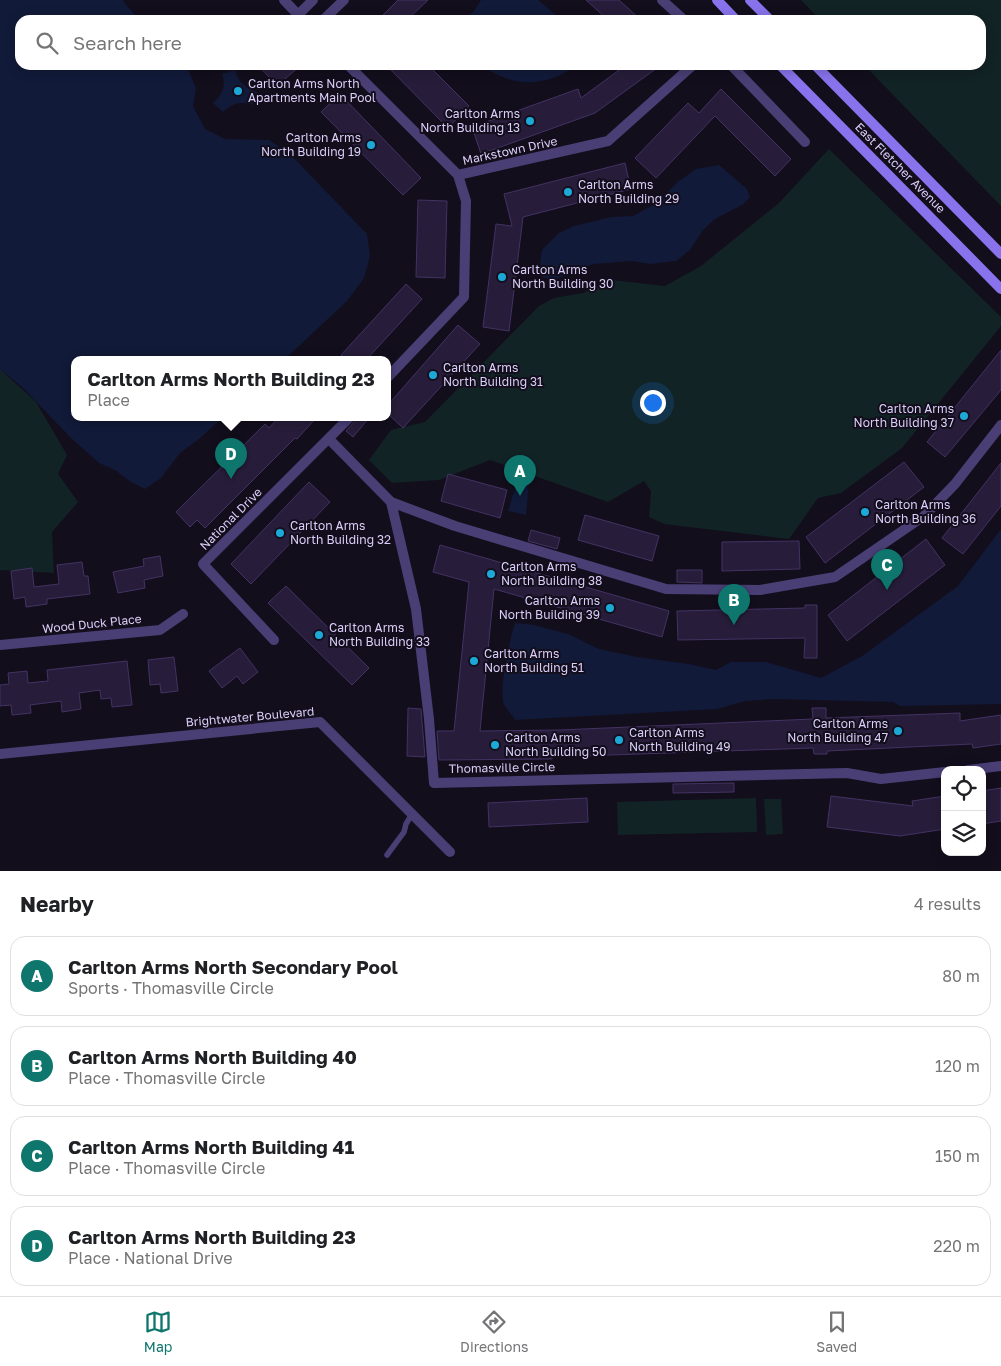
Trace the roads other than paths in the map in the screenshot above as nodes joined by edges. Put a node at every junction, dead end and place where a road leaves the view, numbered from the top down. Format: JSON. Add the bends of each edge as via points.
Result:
{"nodes":[{"id":1,"x":284,"y":0,"type":"edge"},
{"id":2,"x":314,"y":0,"type":"edge"},
{"id":3,"x":344,"y":0,"type":"edge"},
{"id":4,"x":662,"y":0,"type":"edge"},
{"id":5,"x":717,"y":0,"type":"edge"},
{"id":6,"x":750,"y":0,"type":"edge"},
{"id":7,"x":299,"y":15,"type":"edge"},
{"id":8,"x":303,"y":15,"type":"edge"},
{"id":9,"x":328,"y":15,"type":"edge"},
{"id":10,"x":678,"y":15,"type":"edge"},
{"id":11,"x":731,"y":15,"type":"edge"},
{"id":12,"x":765,"y":15,"type":"edge"},
{"id":13,"x":353,"y":70,"type":"edge"},
{"id":14,"x":687,"y":70,"type":"edge"},
{"id":15,"x":736,"y":70,"type":"edge"},
{"id":16,"x":785,"y":70,"type":"edge"},
{"id":17,"x":820,"y":70,"type":"edge"},
{"id":18,"x":805,"y":142,"type":"dead end"},
{"id":19,"x":458,"y":175,"type":"junction"},
{"id":20,"x":1001,"y":254,"type":"edge"},
{"id":21,"x":1001,"y":289,"type":"edge"},
{"id":22,"x":391,"y":374,"type":"edge"},
{"id":23,"x":346,"y":421,"type":"edge"},
{"id":24,"x":1001,"y":425,"type":"edge"},
{"id":25,"x":328,"y":439,"type":"junction"},
{"id":26,"x":391,"y":502,"type":"junction"},
{"id":27,"x":183,"y":614,"type":"dead end"},
{"id":28,"x":274,"y":640,"type":"dead end"},
{"id":29,"x":0,"y":645,"type":"edge"},
{"id":30,"x":0,"y":754,"type":"edge"},
{"id":31,"x":1001,"y":766,"type":"edge"},
{"id":32,"x":986,"y":768,"type":"edge"},
{"id":33,"x":941,"y":772,"type":"edge"},
{"id":34,"x":412,"y":814,"type":"junction"},
{"id":35,"x":450,"y":852,"type":"dead end"},
{"id":36,"x":386,"y":855,"type":"dead end"}],
"edges":[{"from":1,"to":7,"type":"street"},
{"from":2,"to":8,"type":"street"},
{"from":3,"to":9,"type":"street"},
{"from":4,"to":10,"type":"street"},
{"from":5,"to":11,"type":"main road"},
{"from":6,"to":12,"type":"main road"},
{"from":13,"to":19,"type":"street","name":"Markstown Drive"},
{"from":14,"to":19,"type":"street","name":"Markstown Drive","via":[[608,141]]},
{"from":15,"to":18,"type":"street"},
{"from":16,"to":21,"type":"main road","name":"East Fletcher Avenue"},
{"from":17,"to":20,"type":"main road","name":"East Fletcher Avenue"},
{"from":19,"to":22,"type":"street","via":[[466,201],[464,297]]},
{"from":23,"to":25,"type":"street","name":"National Drive"},
{"from":24,"to":26,"type":"street","via":[[955,484],[916,522],[835,577],[760,590],[666,589],[455,526]]},
{"from":25,"to":26,"type":"street"},
{"from":25,"to":28,"type":"street","name":"National Drive","via":[[203,564]]},
{"from":26,"to":33,"type":"street","name":"Thomasville Circle","via":[[416,609],[434,783],[847,772],[880,779]]},
{"from":27,"to":29,"type":"street","name":"Wood Duck Place","via":[[160,630]]},
{"from":30,"to":34,"type":"street","name":"Brightwater Boulevard","via":[[320,722]]},
{"from":31,"to":32,"type":"street"},
{"from":34,"to":35,"type":"street","name":"Brightwater Boulevard"},
{"from":34,"to":36,"type":"lane","via":[[404,832]]}]}
